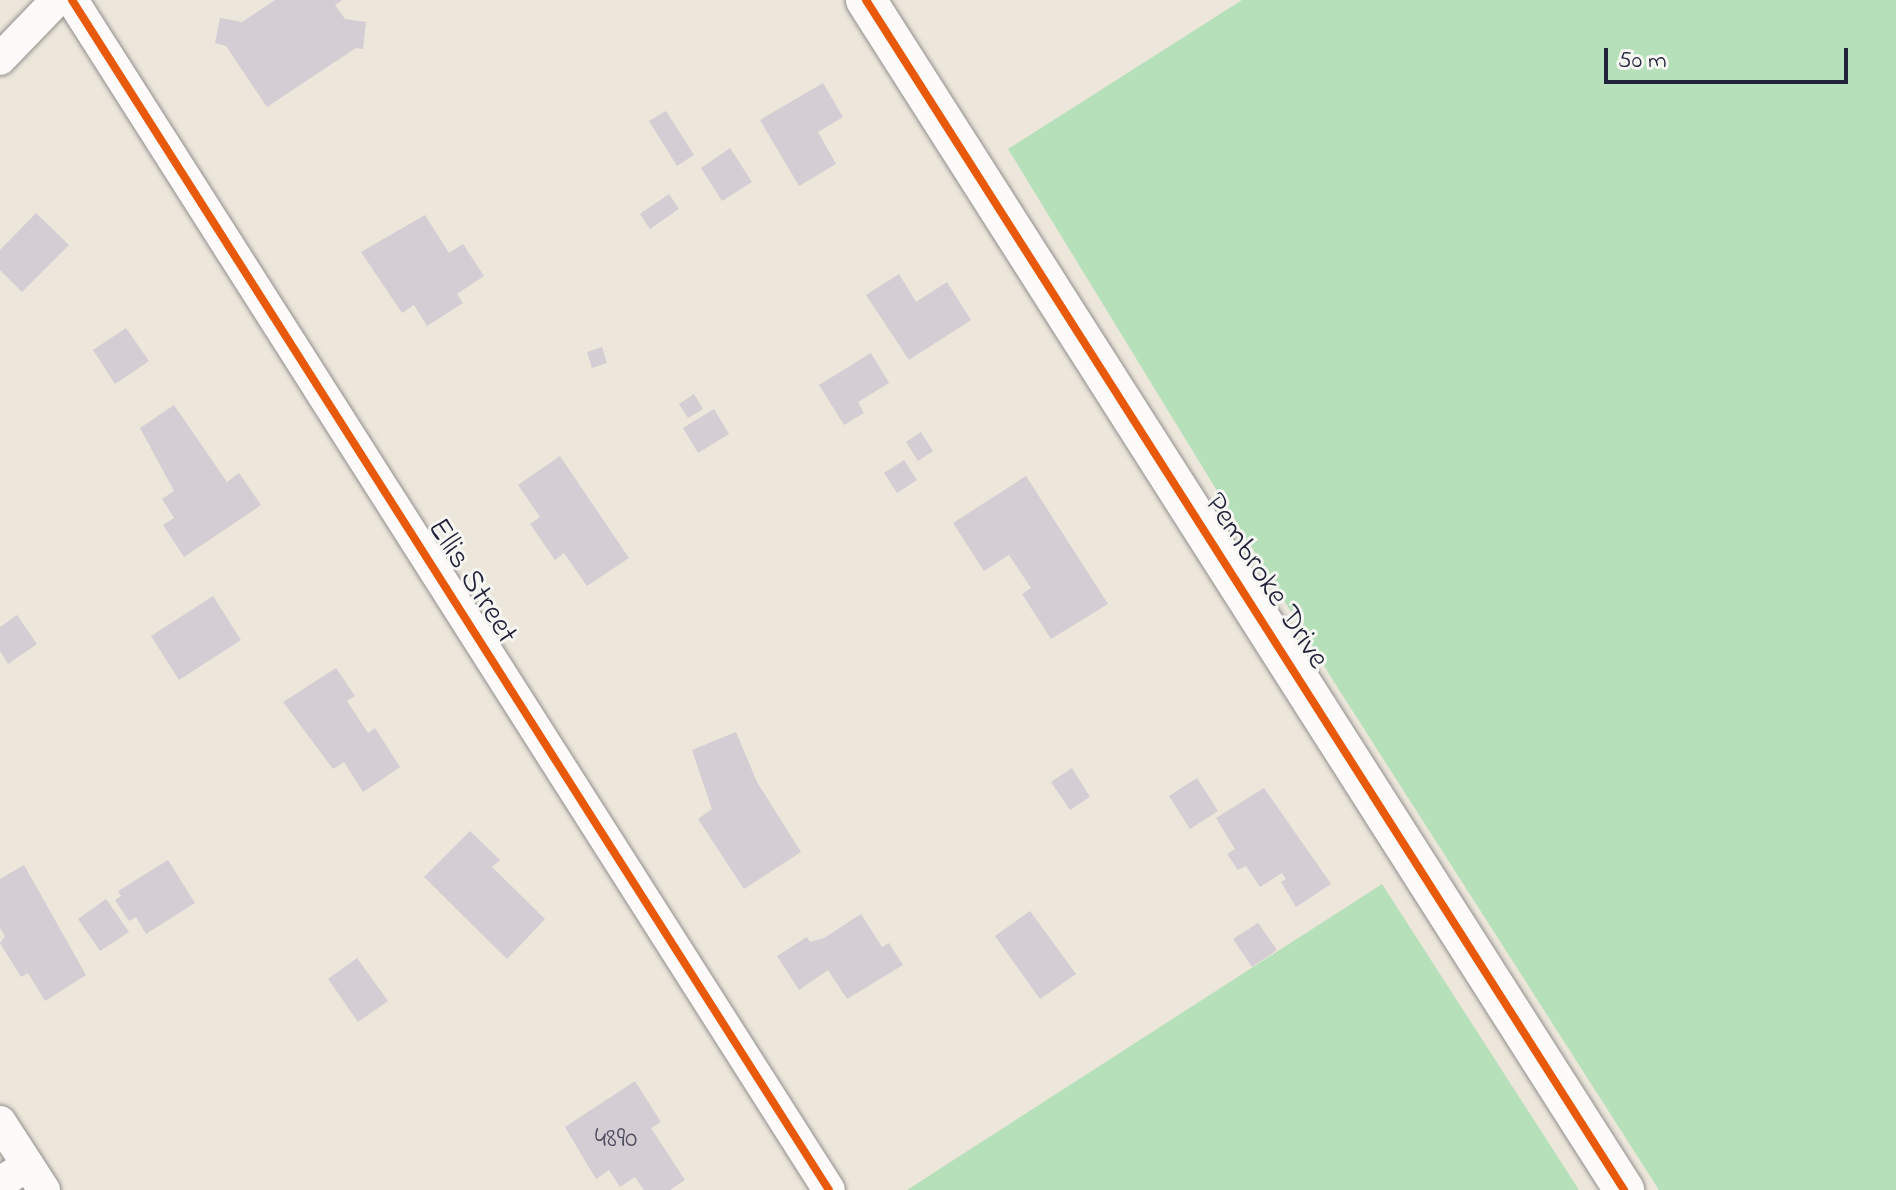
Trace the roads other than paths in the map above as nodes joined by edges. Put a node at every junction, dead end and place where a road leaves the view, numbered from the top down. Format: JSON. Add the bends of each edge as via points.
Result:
{"nodes":[{"id":1,"x":57,"y":0,"type":"edge"},
{"id":2,"x":72,"y":0,"type":"edge"},
{"id":3,"x":866,"y":0,"type":"edge"},
{"id":4,"x":0,"y":59,"type":"edge"},
{"id":5,"x":0,"y":1122,"type":"edge"},
{"id":6,"x":36,"y":1178,"type":"edge"},
{"id":7,"x":0,"y":1183,"type":"edge"},
{"id":8,"x":829,"y":1190,"type":"edge"},
{"id":9,"x":1624,"y":1190,"type":"edge"}],
"edges":[{"from":1,"to":4,"type":"street"},
{"from":2,"to":8,"type":"street","name":"Ellis Street"},
{"from":3,"to":9,"type":"street","name":"Pembroke Drive"},
{"from":5,"to":6,"type":"street"},
{"from":6,"to":7,"type":"street"}]}
